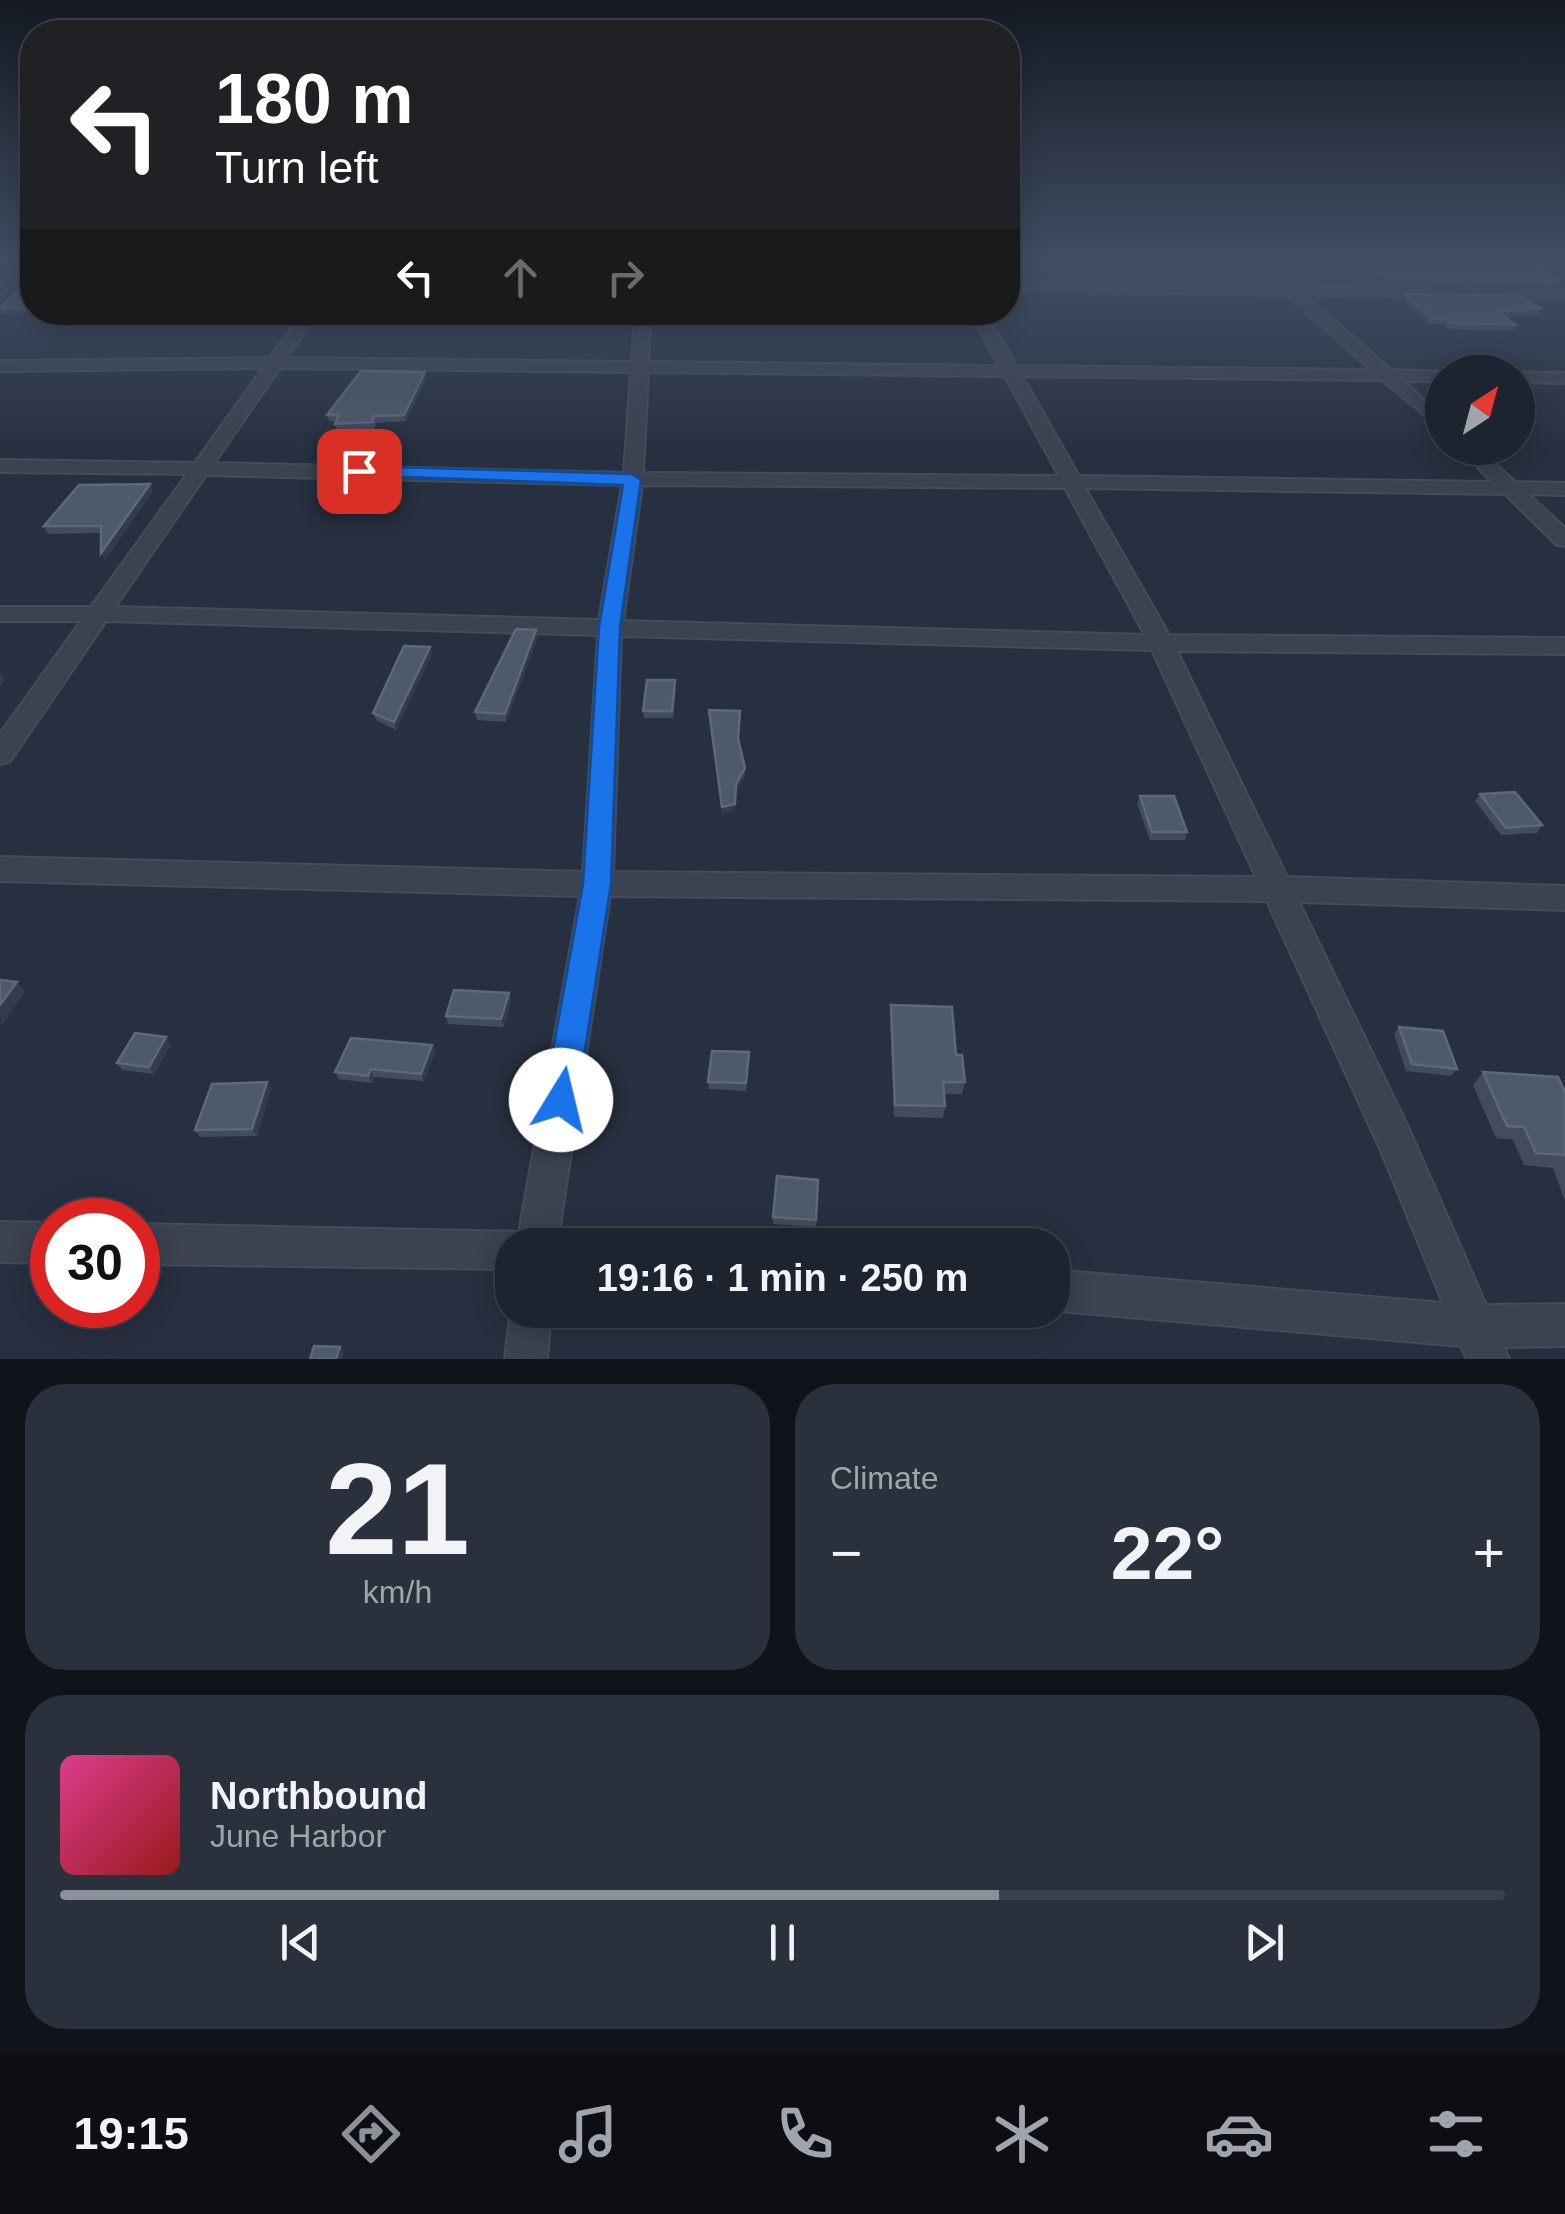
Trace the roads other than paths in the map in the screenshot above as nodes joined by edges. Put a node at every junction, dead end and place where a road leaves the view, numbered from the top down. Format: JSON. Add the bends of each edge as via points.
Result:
{"nodes":[{"id":1,"x":301,"y":327,"type":"edge"},
{"id":2,"x":642,"y":327,"type":"edge"},
{"id":3,"x":987,"y":327,"type":"edge"},
{"id":4,"x":1333,"y":327,"type":"edge"},
{"id":5,"x":278,"y":363,"type":"junction"},
{"id":6,"x":0,"y":366,"type":"edge"},
{"id":7,"x":639,"y":366,"type":"junction"},
{"id":8,"x":1012,"y":370,"type":"junction"},
{"id":9,"x":1390,"y":376,"type":"junction"},
{"id":10,"x":1425,"y":376,"type":"edge"},
{"id":11,"x":1535,"y":377,"type":"edge"},
{"id":12,"x":1565,"y":378,"type":"edge"},
{"id":13,"x":1425,"y":408,"type":"edge"},
{"id":14,"x":1487,"y":465,"type":"edge"},
{"id":15,"x":0,"y":466,"type":"edge"},
{"id":16,"x":203,"y":466,"type":"junction"},
{"id":17,"x":632,"y":480,"type":"junction"},
{"id":18,"x":1071,"y":480,"type":"junction"},
{"id":19,"x":1512,"y":488,"type":"junction"},
{"id":20,"x":1565,"y":488,"type":"edge"},
{"id":21,"x":1565,"y":540,"type":"edge"},
{"id":22,"x":0,"y":614,"type":"edge"},
{"id":23,"x":98,"y":614,"type":"junction"},
{"id":24,"x":610,"y":627,"type":"junction"},
{"id":25,"x":1161,"y":643,"type":"junction"},
{"id":26,"x":1565,"y":646,"type":"edge"},
{"id":27,"x":0,"y":754,"type":"edge"},
{"id":28,"x":0,"y":869,"type":"edge"},
{"id":29,"x":597,"y":884,"type":"junction"},
{"id":30,"x":1275,"y":889,"type":"junction"},
{"id":31,"x":1565,"y":898,"type":"edge"},
{"id":32,"x":540,"y":1228,"type":"edge"},
{"id":33,"x":0,"y":1242,"type":"edge"},
{"id":34,"x":30,"y":1243,"type":"edge"},
{"id":35,"x":160,"y":1244,"type":"edge"},
{"id":36,"x":495,"y":1248,"type":"edge"},
{"id":37,"x":1070,"y":1293,"type":"edge"},
{"id":38,"x":1565,"y":1326,"type":"edge"},
{"id":39,"x":529,"y":1328,"type":"edge"},
{"id":40,"x":1480,"y":1342,"type":"edge"},
{"id":41,"x":526,"y":1359,"type":"edge"}],
"edges":[{"from":1,"to":5,"type":"street"},
{"from":2,"to":7,"type":"street"},
{"from":3,"to":8,"type":"street"},
{"from":4,"to":9,"type":"street"},
{"from":5,"to":6,"type":"street"},
{"from":5,"to":7,"type":"street"},
{"from":5,"to":16,"type":"street"},
{"from":7,"to":8,"type":"street"},
{"from":7,"to":17,"type":"street"},
{"from":8,"to":9,"type":"street"},
{"from":8,"to":18,"type":"street"},
{"from":9,"to":10,"type":"street"},
{"from":9,"to":13,"type":"street"},
{"from":11,"to":12,"type":"street"},
{"from":14,"to":19,"type":"street"},
{"from":15,"to":16,"type":"street"},
{"from":16,"to":17,"type":"street"},
{"from":16,"to":23,"type":"street"},
{"from":17,"to":18,"type":"street"},
{"from":17,"to":24,"type":"street"},
{"from":18,"to":19,"type":"street"},
{"from":18,"to":25,"type":"street"},
{"from":19,"to":20,"type":"street"},
{"from":19,"to":21,"type":"street"},
{"from":22,"to":23,"type":"street"},
{"from":23,"to":24,"type":"street"},
{"from":23,"to":27,"type":"street"},
{"from":24,"to":25,"type":"street"},
{"from":24,"to":29,"type":"street"},
{"from":25,"to":26,"type":"street"},
{"from":25,"to":30,"type":"street"},
{"from":28,"to":29,"type":"street"},
{"from":29,"to":30,"type":"street"},
{"from":29,"to":32,"type":"street"},
{"from":30,"to":31,"type":"street"},
{"from":30,"to":40,"type":"street","via":[[1396,1142]]},
{"from":33,"to":34,"type":"street"},
{"from":35,"to":36,"type":"street"},
{"from":37,"to":40,"type":"street"},
{"from":38,"to":40,"type":"street"},
{"from":39,"to":41,"type":"street"}]}
